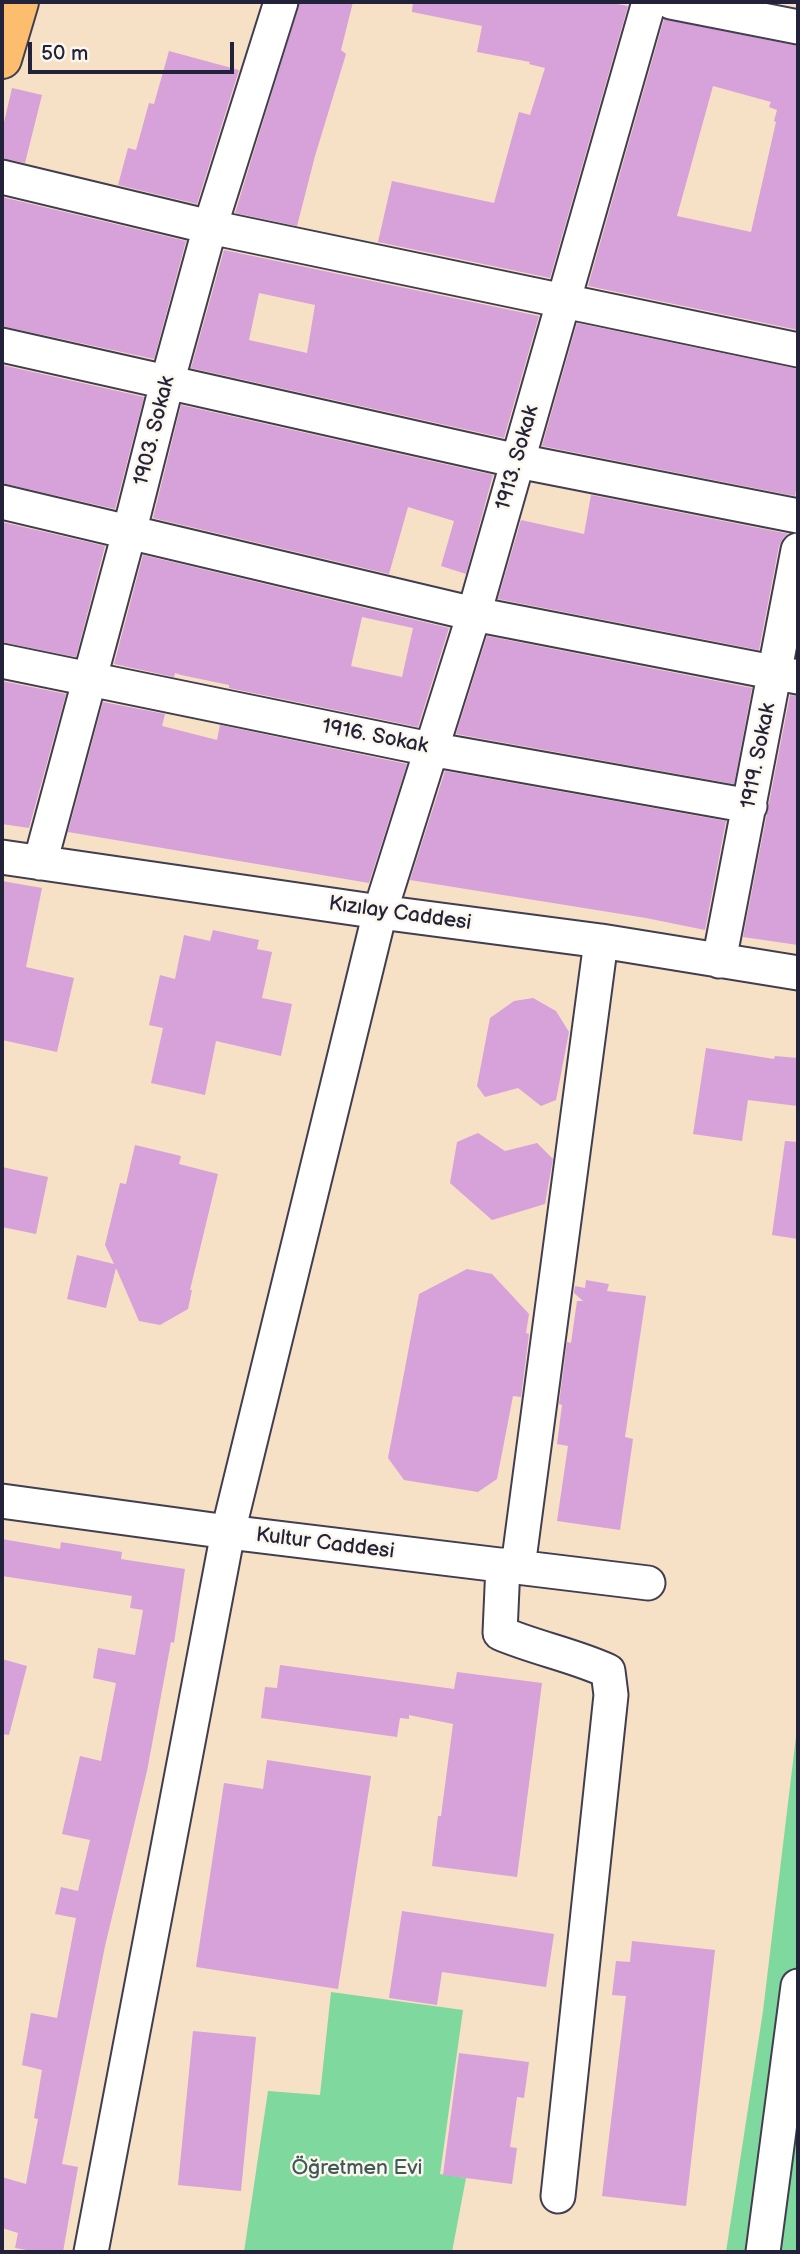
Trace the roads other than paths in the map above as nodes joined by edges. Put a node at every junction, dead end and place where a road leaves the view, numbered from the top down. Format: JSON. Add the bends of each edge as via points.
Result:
{"nodes":[{"id":1,"x":19,"y":2,"type":"edge"},
{"id":2,"x":281,"y":2,"type":"edge"},
{"id":3,"x":649,"y":2,"type":"edge"},
{"id":4,"x":671,"y":2,"type":"edge"},
{"id":5,"x":798,"y":27,"type":"edge"},
{"id":6,"x":2,"y":59,"type":"edge"},
{"id":7,"x":2,"y":177,"type":"edge"},
{"id":8,"x":211,"y":227,"type":"junction"},
{"id":9,"x":564,"y":300,"type":"junction"},
{"id":10,"x":2,"y":345,"type":"edge"},
{"id":11,"x":798,"y":350,"type":"edge"},
{"id":12,"x":167,"y":383,"type":"junction"},
{"id":13,"x":517,"y":461,"type":"junction"},
{"id":14,"x":2,"y":502,"type":"edge"},
{"id":15,"x":798,"y":516,"type":"edge"},
{"id":16,"x":129,"y":533,"type":"junction"},
{"id":17,"x":798,"y":550,"type":"edge"},
{"id":18,"x":474,"y":614,"type":"junction"},
{"id":19,"x":2,"y":661,"type":"edge"},
{"id":20,"x":787,"y":675,"type":"edge"},
{"id":21,"x":89,"y":679,"type":"junction"},
{"id":22,"x":430,"y":749,"type":"junction"},
{"id":23,"x":750,"y":806,"type":"junction"},
{"id":24,"x":2,"y":858,"type":"edge"},
{"id":25,"x":40,"y":863,"type":"junction"},
{"id":26,"x":380,"y":912,"type":"junction"},
{"id":27,"x":601,"y":941,"type":"junction"},
{"id":28,"x":719,"y":961,"type":"junction"},
{"id":29,"x":798,"y":973,"type":"edge"},
{"id":30,"x":2,"y":1501,"type":"edge"},
{"id":31,"x":228,"y":1532,"type":"junction"},
{"id":32,"x":510,"y":1566,"type":"junction"},
{"id":33,"x":649,"y":1583,"type":"dead end"},
{"id":34,"x":798,"y":1986,"type":"edge"},
{"id":35,"x":558,"y":2196,"type":"dead end"},
{"id":36,"x":91,"y":2252,"type":"edge"},
{"id":37,"x":763,"y":2252,"type":"edge"}],
"edges":[{"from":1,"to":6,"type":"main road"},
{"from":2,"to":8,"type":"street","name":"1903. Sokak"},
{"from":3,"to":9,"type":"street","name":"1913. Sokak"},
{"from":4,"to":5,"type":"street"},
{"from":7,"to":8,"type":"street"},
{"from":8,"to":9,"type":"street"},
{"from":8,"to":12,"type":"street","name":"1903. Sokak"},
{"from":9,"to":11,"type":"street"},
{"from":9,"to":13,"type":"street","name":"1913. Sokak"},
{"from":10,"to":12,"type":"street"},
{"from":12,"to":13,"type":"street"},
{"from":12,"to":16,"type":"street","name":"1903. Sokak"},
{"from":13,"to":15,"type":"street"},
{"from":13,"to":18,"type":"street","name":"1913. Sokak"},
{"from":14,"to":16,"type":"street"},
{"from":16,"to":18,"type":"street"},
{"from":16,"to":21,"type":"street","name":"1903. Sokak"},
{"from":17,"to":20,"type":"street","name":"1919. Sokak"},
{"from":18,"to":20,"type":"street"},
{"from":18,"to":22,"type":"street","name":"1913. Sokak"},
{"from":19,"to":21,"type":"street","name":"1916. Sokak"},
{"from":20,"to":23,"type":"street","name":"1919. Sokak"},
{"from":21,"to":22,"type":"street","name":"1916. Sokak"},
{"from":21,"to":25,"type":"street","name":"1903. Sokak"},
{"from":22,"to":23,"type":"street","name":"1916. Sokak"},
{"from":22,"to":26,"type":"street","name":"1913. Sokak"},
{"from":23,"to":28,"type":"street","name":"1919. Sokak"},
{"from":24,"to":25,"type":"street","name":"Kızılay Caddesi"},
{"from":25,"to":26,"type":"street","name":"Kızılay Caddesi"},
{"from":26,"to":27,"type":"street","name":"Kızılay Caddesi"},
{"from":26,"to":31,"type":"street","name":"1913. Sokak"},
{"from":27,"to":28,"type":"street","name":"Kızılay Caddesi"},
{"from":27,"to":32,"type":"street"},
{"from":28,"to":29,"type":"street","name":"Kızılay Caddesi"},
{"from":30,"to":31,"type":"street","name":"Kultur Caddesi"},
{"from":31,"to":32,"type":"street","name":"Kultur Caddesi"},
{"from":31,"to":36,"type":"street","name":"1913. Sokak"},
{"from":32,"to":33,"type":"street","name":"Kultur Caddesi"},
{"from":32,"to":35,"type":"street","via":[[500,1633],[608,1671],[611,1695]]},
{"from":34,"to":37,"type":"street"}]}
